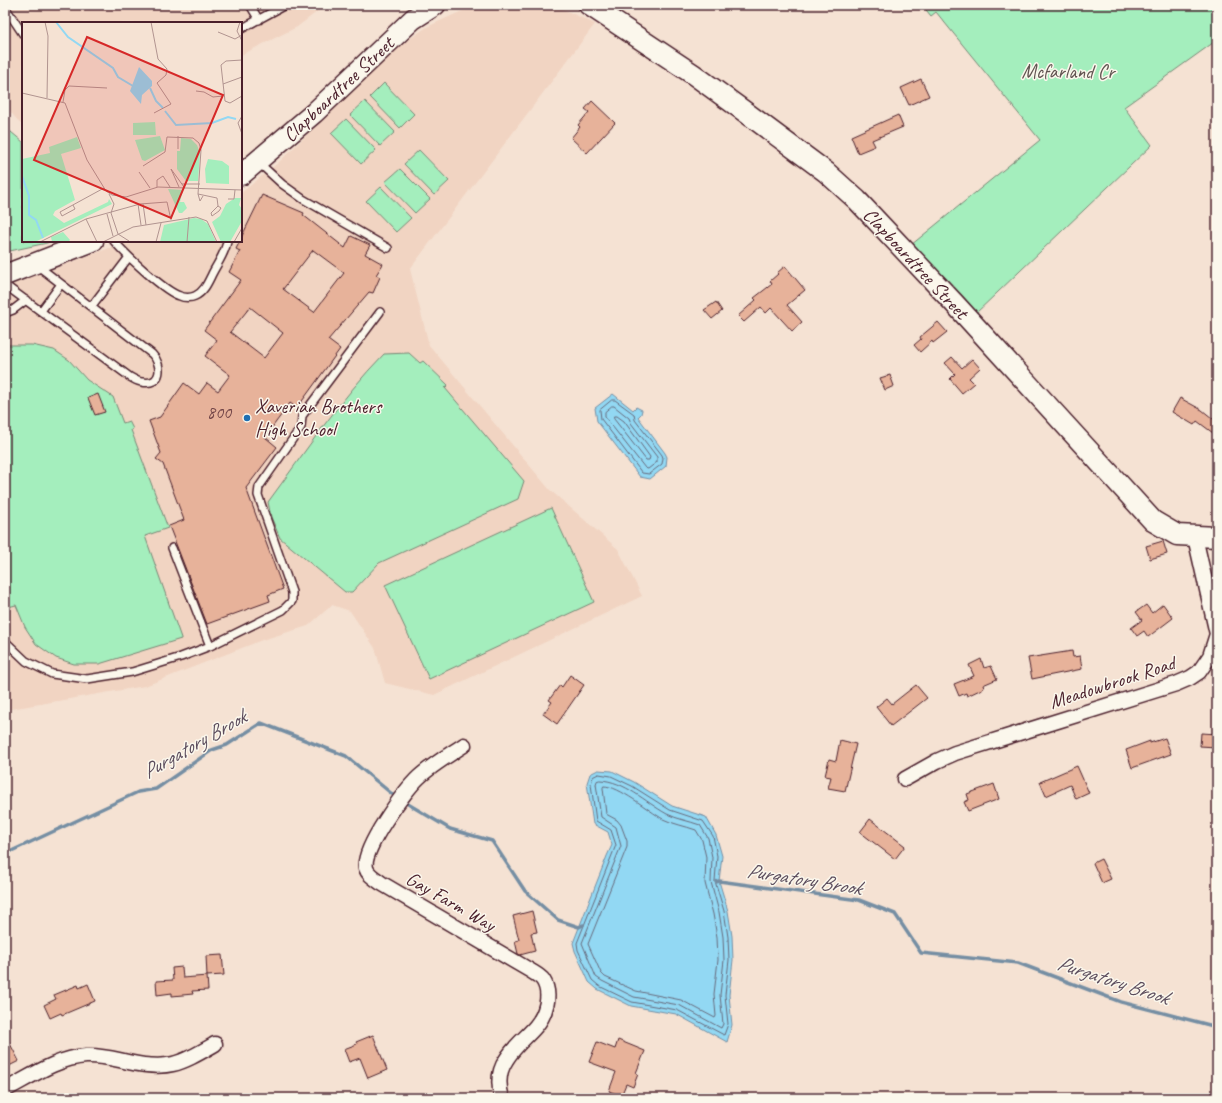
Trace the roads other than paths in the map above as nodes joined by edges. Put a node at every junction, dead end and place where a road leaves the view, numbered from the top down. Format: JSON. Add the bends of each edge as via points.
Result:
{"nodes":[{"id":1,"x":250,"y":5,"type":"edge"},
{"id":2,"x":285,"y":5,"type":"edge"},
{"id":3,"x":436,"y":5,"type":"edge"},
{"id":4,"x":589,"y":5,"type":"edge"},
{"id":5,"x":5,"y":7,"type":"edge"},
{"id":6,"x":614,"y":11,"type":"edge"},
{"id":7,"x":259,"y":20,"type":"junction"},
{"id":8,"x":242,"y":28,"type":"edge"},
{"id":9,"x":22,"y":32,"type":"edge"},
{"id":10,"x":258,"y":162,"type":"junction"},
{"id":11,"x":242,"y":174,"type":"edge"},
{"id":12,"x":90,"y":242,"type":"edge"},
{"id":13,"x":115,"y":242,"type":"edge"},
{"id":14,"x":227,"y":242,"type":"edge"},
{"id":15,"x":388,"y":248,"type":"dead end"},
{"id":16,"x":129,"y":257,"type":"junction"},
{"id":17,"x":35,"y":264,"type":"junction"},
{"id":18,"x":5,"y":275,"type":"edge"},
{"id":19,"x":61,"y":284,"type":"junction"},
{"id":20,"x":5,"y":285,"type":"edge"},
{"id":21,"x":26,"y":300,"type":"junction"},
{"id":22,"x":91,"y":307,"type":"junction"},
{"id":23,"x":41,"y":311,"type":"junction"},
{"id":24,"x":380,"y":312,"type":"dead end"},
{"id":25,"x":5,"y":313,"type":"edge"},
{"id":26,"x":1195,"y":537,"type":"junction"},
{"id":27,"x":1217,"y":537,"type":"edge"},
{"id":28,"x":172,"y":548,"type":"dead end"},
{"id":29,"x":5,"y":640,"type":"edge"},
{"id":30,"x":210,"y":646,"type":"junction"},
{"id":31,"x":464,"y":744,"type":"dead end"},
{"id":32,"x":905,"y":779,"type":"dead end"},
{"id":33,"x":215,"y":1044,"type":"dead end"},
{"id":34,"x":5,"y":1090,"type":"edge"},
{"id":35,"x":502,"y":1098,"type":"edge"}],
"edges":[{"from":1,"to":7,"type":"lane"},
{"from":2,"to":7,"type":"lane"},
{"from":3,"to":10,"type":"main road","name":"Clapboardtree Street","via":[[413,19]]},
{"from":4,"to":6,"type":"main road","name":"Clapboardtree Street"},
{"from":5,"to":9,"type":"lane"},
{"from":6,"to":26,"type":"main road","name":"Clapboardtree Street","via":[[693,74],[826,172],[857,200],[1152,521],[1177,535]]},
{"from":7,"to":8,"type":"lane"},
{"from":10,"to":11,"type":"main road","name":"Clapboardtree Street"},
{"from":10,"to":15,"type":"lane","via":[[303,199]]},
{"from":12,"to":17,"type":"main road"},
{"from":13,"to":16,"type":"lane"},
{"from":14,"to":16,"type":"lane","via":[[203,291],[195,296],[179,296],[168,290]]},
{"from":16,"to":22,"type":"lane"},
{"from":17,"to":18,"type":"main road"},
{"from":17,"to":19,"type":"lane"},
{"from":19,"to":22,"type":"lane"},
{"from":19,"to":23,"type":"lane"},
{"from":20,"to":21,"type":"lane"},
{"from":21,"to":23,"type":"lane"},
{"from":21,"to":25,"type":"lane"},
{"from":22,"to":23,"type":"lane","via":[[156,358],[160,368],[158,377],[142,382],[130,377]]},
{"from":24,"to":30,"type":"lane","via":[[302,416],[301,427],[259,487],[258,496],[292,592],[292,601],[284,610]]},
{"from":26,"to":27,"type":"main road","name":"Clapboardtree Street"},
{"from":26,"to":32,"type":"street","name":"Meadowbrook Road","via":[[1217,634],[1210,656],[1199,672],[1176,684],[955,753]]},
{"from":28,"to":30,"type":"lane"},
{"from":29,"to":30,"type":"lane","via":[[26,661],[52,674],[87,679],[132,672]]},
{"from":31,"to":35,"type":"street","name":"Gay Farm Way","via":[[419,777],[398,802],[370,847],[366,869],[381,883],[531,971],[542,980],[548,993],[546,1008],[537,1025],[505,1060],[500,1073],[499,1088]]},
{"from":33,"to":34,"type":"street","via":[[185,1060],[159,1066],[146,1066],[100,1056],[72,1058]]}]}
